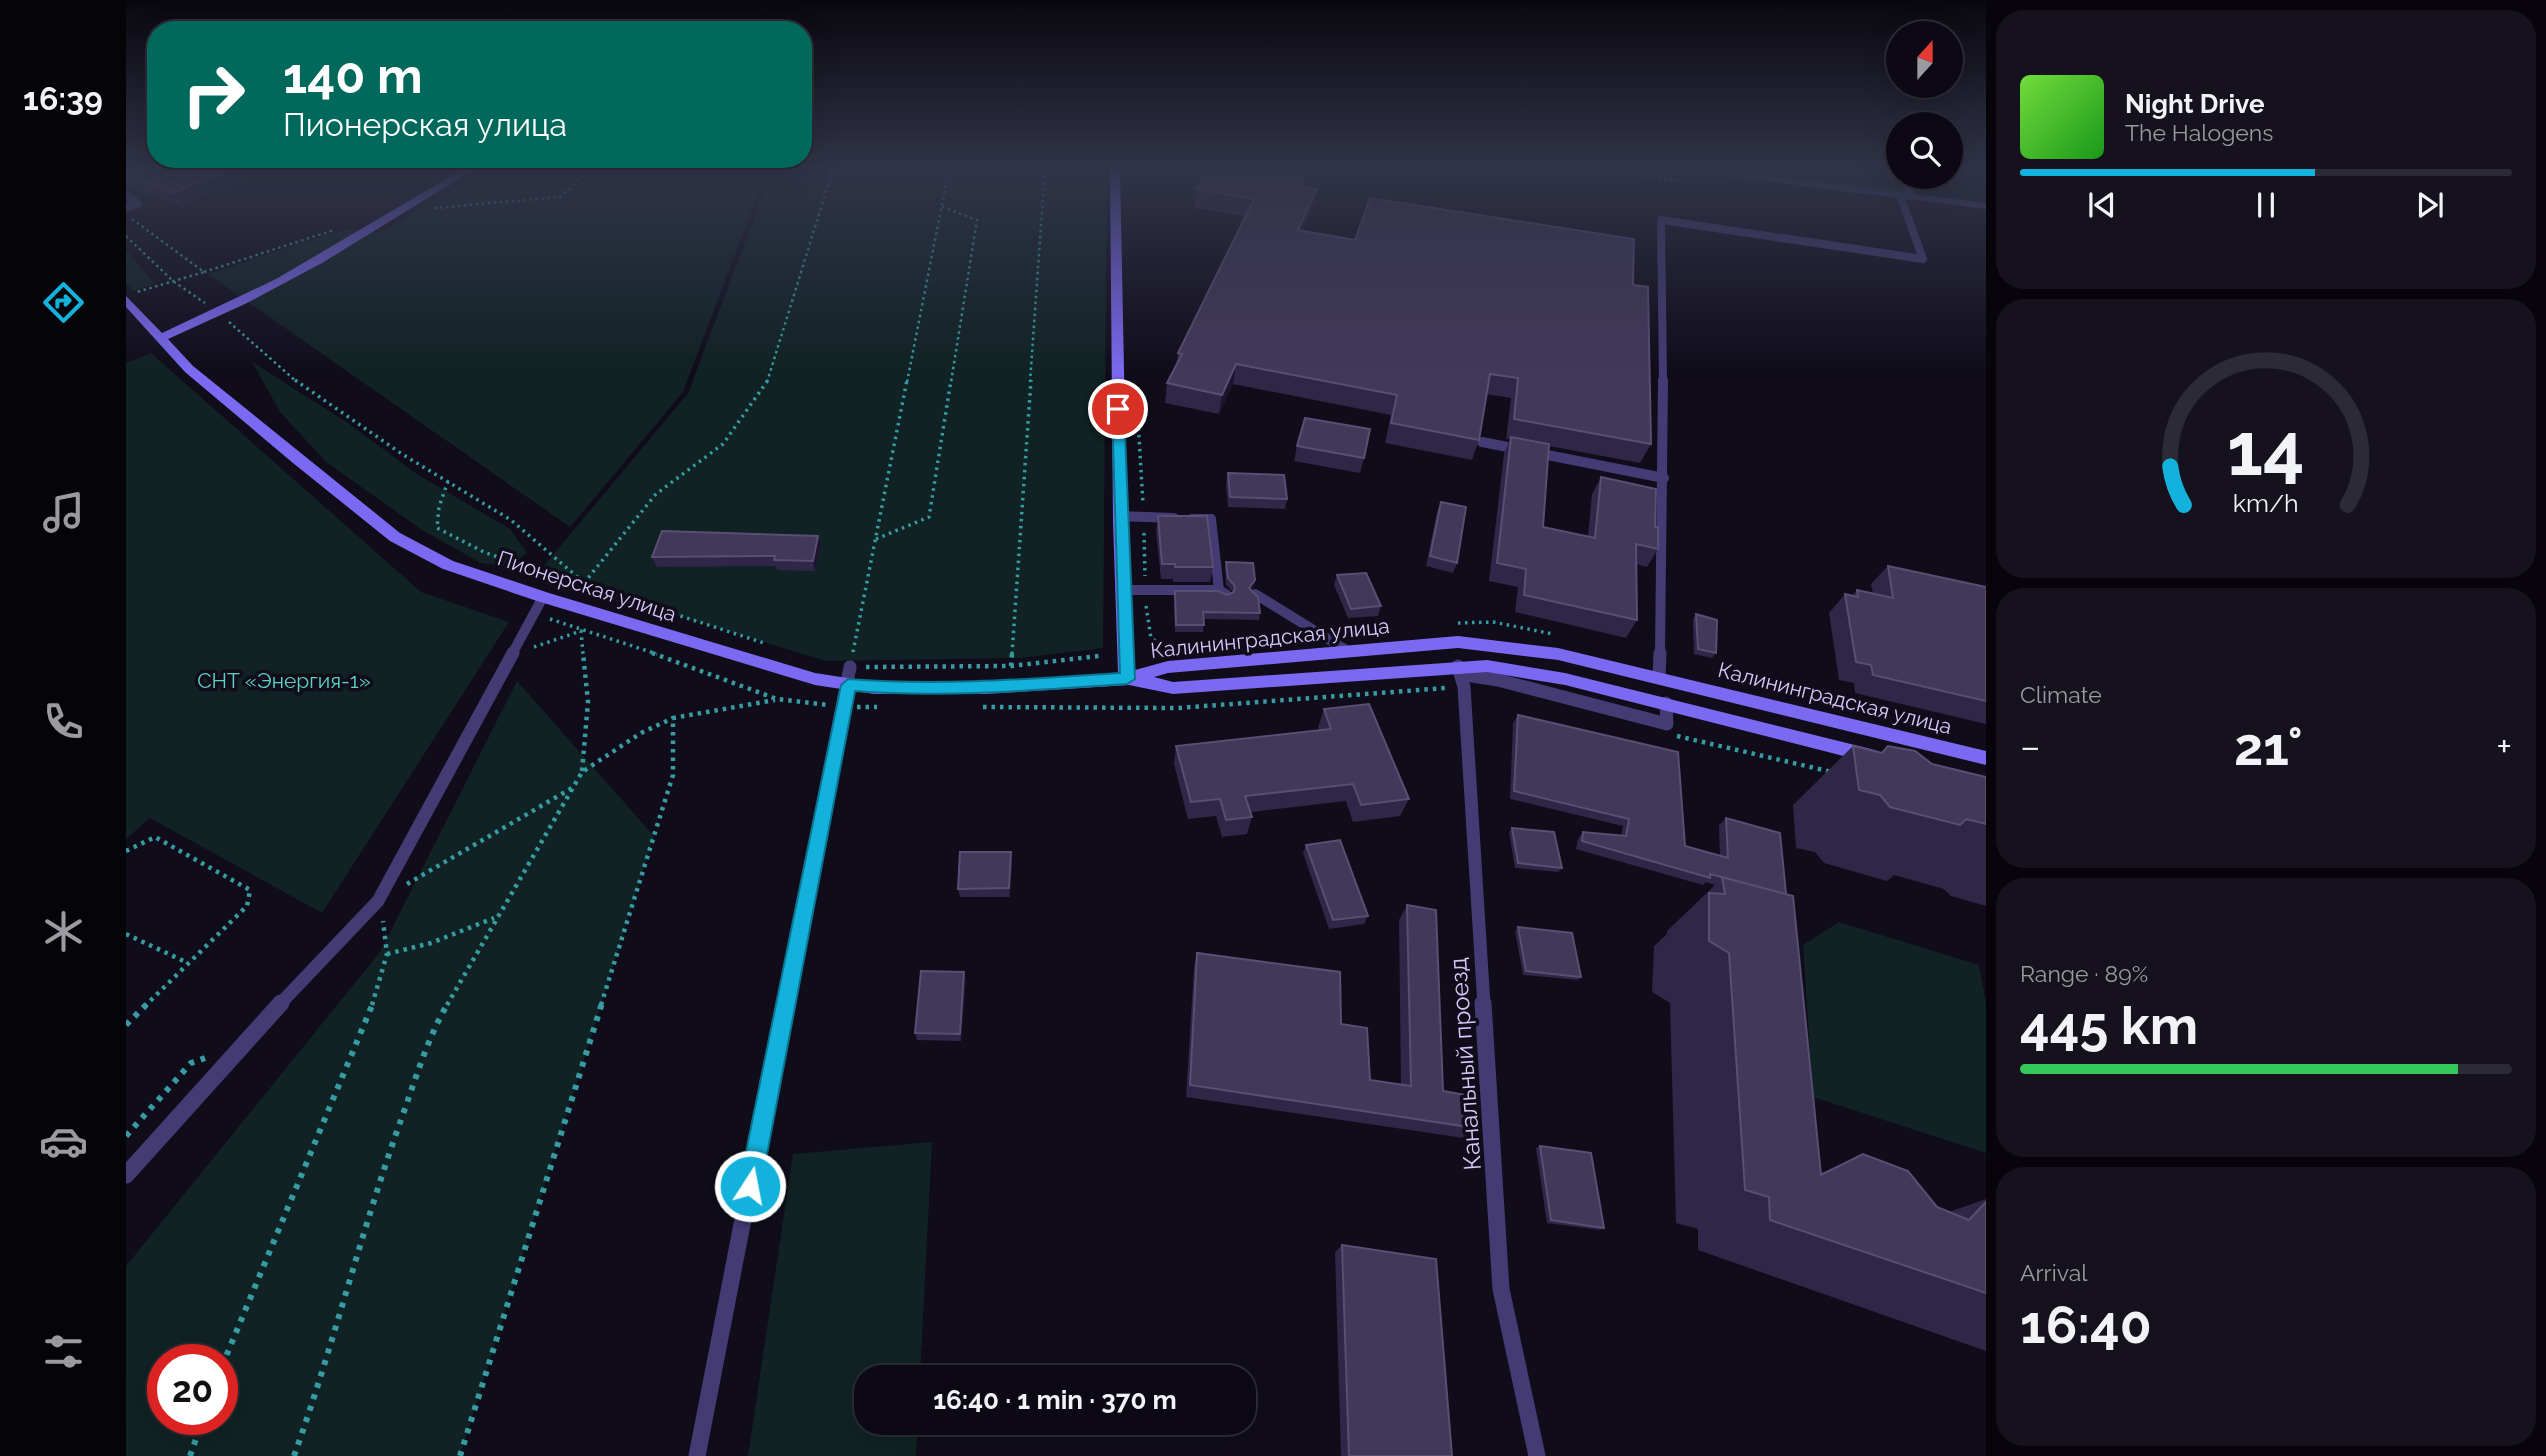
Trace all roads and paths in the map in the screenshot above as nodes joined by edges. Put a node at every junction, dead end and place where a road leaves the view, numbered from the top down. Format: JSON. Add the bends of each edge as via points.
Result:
{"nodes":[{"id":1,"x":127,"y":237,"type":"edge"},
{"id":2,"x":156,"y":237,"type":"edge"},
{"id":3,"x":313,"y":237,"type":"edge"},
{"id":4,"x":356,"y":237,"type":"edge"},
{"id":5,"x":812,"y":237,"type":"edge"},
{"id":6,"x":936,"y":237,"type":"edge"},
{"id":7,"x":974,"y":237,"type":"edge"},
{"id":8,"x":1040,"y":237,"type":"edge"},
{"id":9,"x":1116,"y":237,"type":"edge"},
{"id":10,"x":1661,"y":237,"type":"edge"},
{"id":11,"x":1775,"y":237,"type":"edge"},
{"id":12,"x":1917,"y":237,"type":"edge"},
{"id":13,"x":204,"y":272,"type":"junction"},
{"id":14,"x":173,"y":281,"type":"junction"},
{"id":15,"x":131,"y":296,"type":"edge"},
{"id":16,"x":220,"y":314,"type":"junction"},
{"id":17,"x":160,"y":338,"type":"junction"},
{"id":18,"x":1482,"y":442,"type":"edge"},
{"id":19,"x":1664,"y":478,"type":"junction"},
{"id":20,"x":448,"y":481,"type":"junction"},
{"id":21,"x":1119,"y":516,"type":"junction"},
{"id":22,"x":875,"y":539,"type":"junction"},
{"id":23,"x":584,"y":583,"type":"junction"},
{"id":24,"x":1124,"y":590,"type":"junction"},
{"id":25,"x":1255,"y":594,"type":"edge"},
{"id":26,"x":542,"y":597,"type":"junction"},
{"id":27,"x":552,"y":620,"type":"dead end"},
{"id":28,"x":581,"y":631,"type":"junction"},
{"id":29,"x":775,"y":647,"type":"dead end"},
{"id":30,"x":527,"y":649,"type":"dead end"},
{"id":31,"x":1346,"y":650,"type":"junction"},
{"id":32,"x":1099,"y":656,"type":"dead end"},
{"id":33,"x":1011,"y":666,"type":"junction"},
{"id":34,"x":850,"y":667,"type":"junction"},
{"id":35,"x":1461,"y":676,"type":"junction"},
{"id":36,"x":1659,"y":678,"type":"junction"},
{"id":37,"x":1127,"y":679,"type":"junction"},
{"id":38,"x":848,"y":685,"type":"junction"},
{"id":39,"x":777,"y":699,"type":"junction"},
{"id":40,"x":843,"y":707,"type":"junction"},
{"id":41,"x":885,"y":707,"type":"dead end"},
{"id":42,"x":969,"y":708,"type":"dead end"},
{"id":43,"x":673,"y":718,"type":"junction"},
{"id":44,"x":1666,"y":734,"type":"dead end"},
{"id":45,"x":1986,"y":758,"type":"edge"},
{"id":46,"x":1887,"y":761,"type":"edge"},
{"id":47,"x":582,"y":772,"type":"junction"},
{"id":48,"x":1841,"y":774,"type":"dead end"},
{"id":49,"x":573,"y":788,"type":"junction"},
{"id":50,"x":126,"y":851,"type":"edge"},
{"id":51,"x":401,"y":888,"type":"dead end"},
{"id":52,"x":495,"y":918,"type":"junction"},
{"id":53,"x":383,"y":921,"type":"dead end"},
{"id":54,"x":126,"y":934,"type":"edge"},
{"id":55,"x":387,"y":954,"type":"junction"},
{"id":56,"x":188,"y":963,"type":"junction"},
{"id":57,"x":126,"y":1025,"type":"edge"},
{"id":58,"x":126,"y":1175,"type":"edge"},
{"id":59,"x":231,"y":1344,"type":"edge"},
{"id":60,"x":197,"y":1435,"type":"edge"},
{"id":61,"x":190,"y":1456,"type":"edge"},
{"id":62,"x":294,"y":1456,"type":"edge"},
{"id":63,"x":460,"y":1456,"type":"edge"},
{"id":64,"x":697,"y":1456,"type":"edge"},
{"id":65,"x":1537,"y":1456,"type":"edge"}],
"edges":[{"from":1,"to":14,"type":"path"},
{"from":2,"to":13,"type":"path"},
{"from":3,"to":13,"type":"path"},
{"from":4,"to":16,"type":"main road"},
{"from":5,"to":23,"type":"path","via":[[767,382],[723,444],[656,495]]},
{"from":6,"to":22,"type":"path"},
{"from":7,"to":22,"type":"path","via":[[929,517]]},
{"from":8,"to":33,"type":"path"},
{"from":9,"to":21,"type":"main road"},
{"from":10,"to":19,"type":"lane"},
{"from":11,"to":12,"type":"lane","via":[[1923,259]]},
{"from":13,"to":14,"type":"path"},
{"from":14,"to":15,"type":"path"},
{"from":14,"to":16,"type":"path"},
{"from":15,"to":17,"type":"main road","name":"Пионерская улица"},
{"from":16,"to":17,"type":"main road"},
{"from":16,"to":20,"type":"path","via":[[289,376]]},
{"from":17,"to":26,"type":"main road","name":"Пионерская улица","via":[[278,444],[396,537],[447,565]]},
{"from":18,"to":19,"type":"lane"},
{"from":19,"to":36,"type":"lane"},
{"from":20,"to":23,"type":"path","via":[[511,520]]},
{"from":20,"to":23,"type":"path","via":[[437,527],[486,553]]},
{"from":21,"to":24,"type":"main road"},
{"from":21,"to":24,"type":"lane","via":[[1211,519],[1223,592]]},
{"from":22,"to":34,"type":"path"},
{"from":23,"to":29,"type":"path"},
{"from":24,"to":37,"type":"main road"},
{"from":25,"to":31,"type":"lane"},
{"from":26,"to":38,"type":"main road","name":"Пионерская улица","via":[[782,670]]},
{"from":26,"to":58,"type":"lane","via":[[378,901]]},
{"from":27,"to":28,"type":"path"},
{"from":28,"to":30,"type":"path"},
{"from":28,"to":39,"type":"path"},
{"from":28,"to":47,"type":"path","via":[[588,702]]},
{"from":31,"to":36,"type":"main road","name":"Калининградская улица","via":[[1492,644]]},
{"from":31,"to":37,"type":"main road","name":"Калининградская улица","via":[[1168,667]]},
{"from":32,"to":33,"type":"path"},
{"from":33,"to":34,"type":"path"},
{"from":34,"to":38,"type":"lane"},
{"from":35,"to":37,"type":"main road","name":"Калининградская улица","via":[[1173,688]]},
{"from":35,"to":42,"type":"path","via":[[1178,708]]},
{"from":35,"to":46,"type":"main road","name":"Калининградская улица","via":[[1526,671]]},
{"from":35,"to":65,"type":"lane","name":"Канальный проезд","via":[[1501,1289]]},
{"from":36,"to":45,"type":"main road","name":"Калининградская улица"},
{"from":37,"to":38,"type":"main road","name":"Пионерская улица","via":[[985,688]]},
{"from":38,"to":40,"type":"lane"},
{"from":39,"to":40,"type":"path"},
{"from":39,"to":43,"type":"path"},
{"from":40,"to":41,"type":"path"},
{"from":40,"to":64,"type":"lane"},
{"from":43,"to":47,"type":"path"},
{"from":43,"to":63,"type":"path","via":[[673,775]]},
{"from":44,"to":48,"type":"path"},
{"from":47,"to":49,"type":"path"},
{"from":49,"to":51,"type":"path"},
{"from":49,"to":52,"type":"path","via":[[525,875]]},
{"from":50,"to":56,"type":"path","via":[[155,837],[250,890],[247,905]]},
{"from":52,"to":55,"type":"path"},
{"from":52,"to":62,"type":"path","via":[[434,1027],[380,1177],[325,1370]]},
{"from":53,"to":55,"type":"path"},
{"from":54,"to":56,"type":"path"},
{"from":55,"to":59,"type":"path","via":[[375,998]]},
{"from":56,"to":57,"type":"path"},
{"from":60,"to":61,"type":"path"}]}
